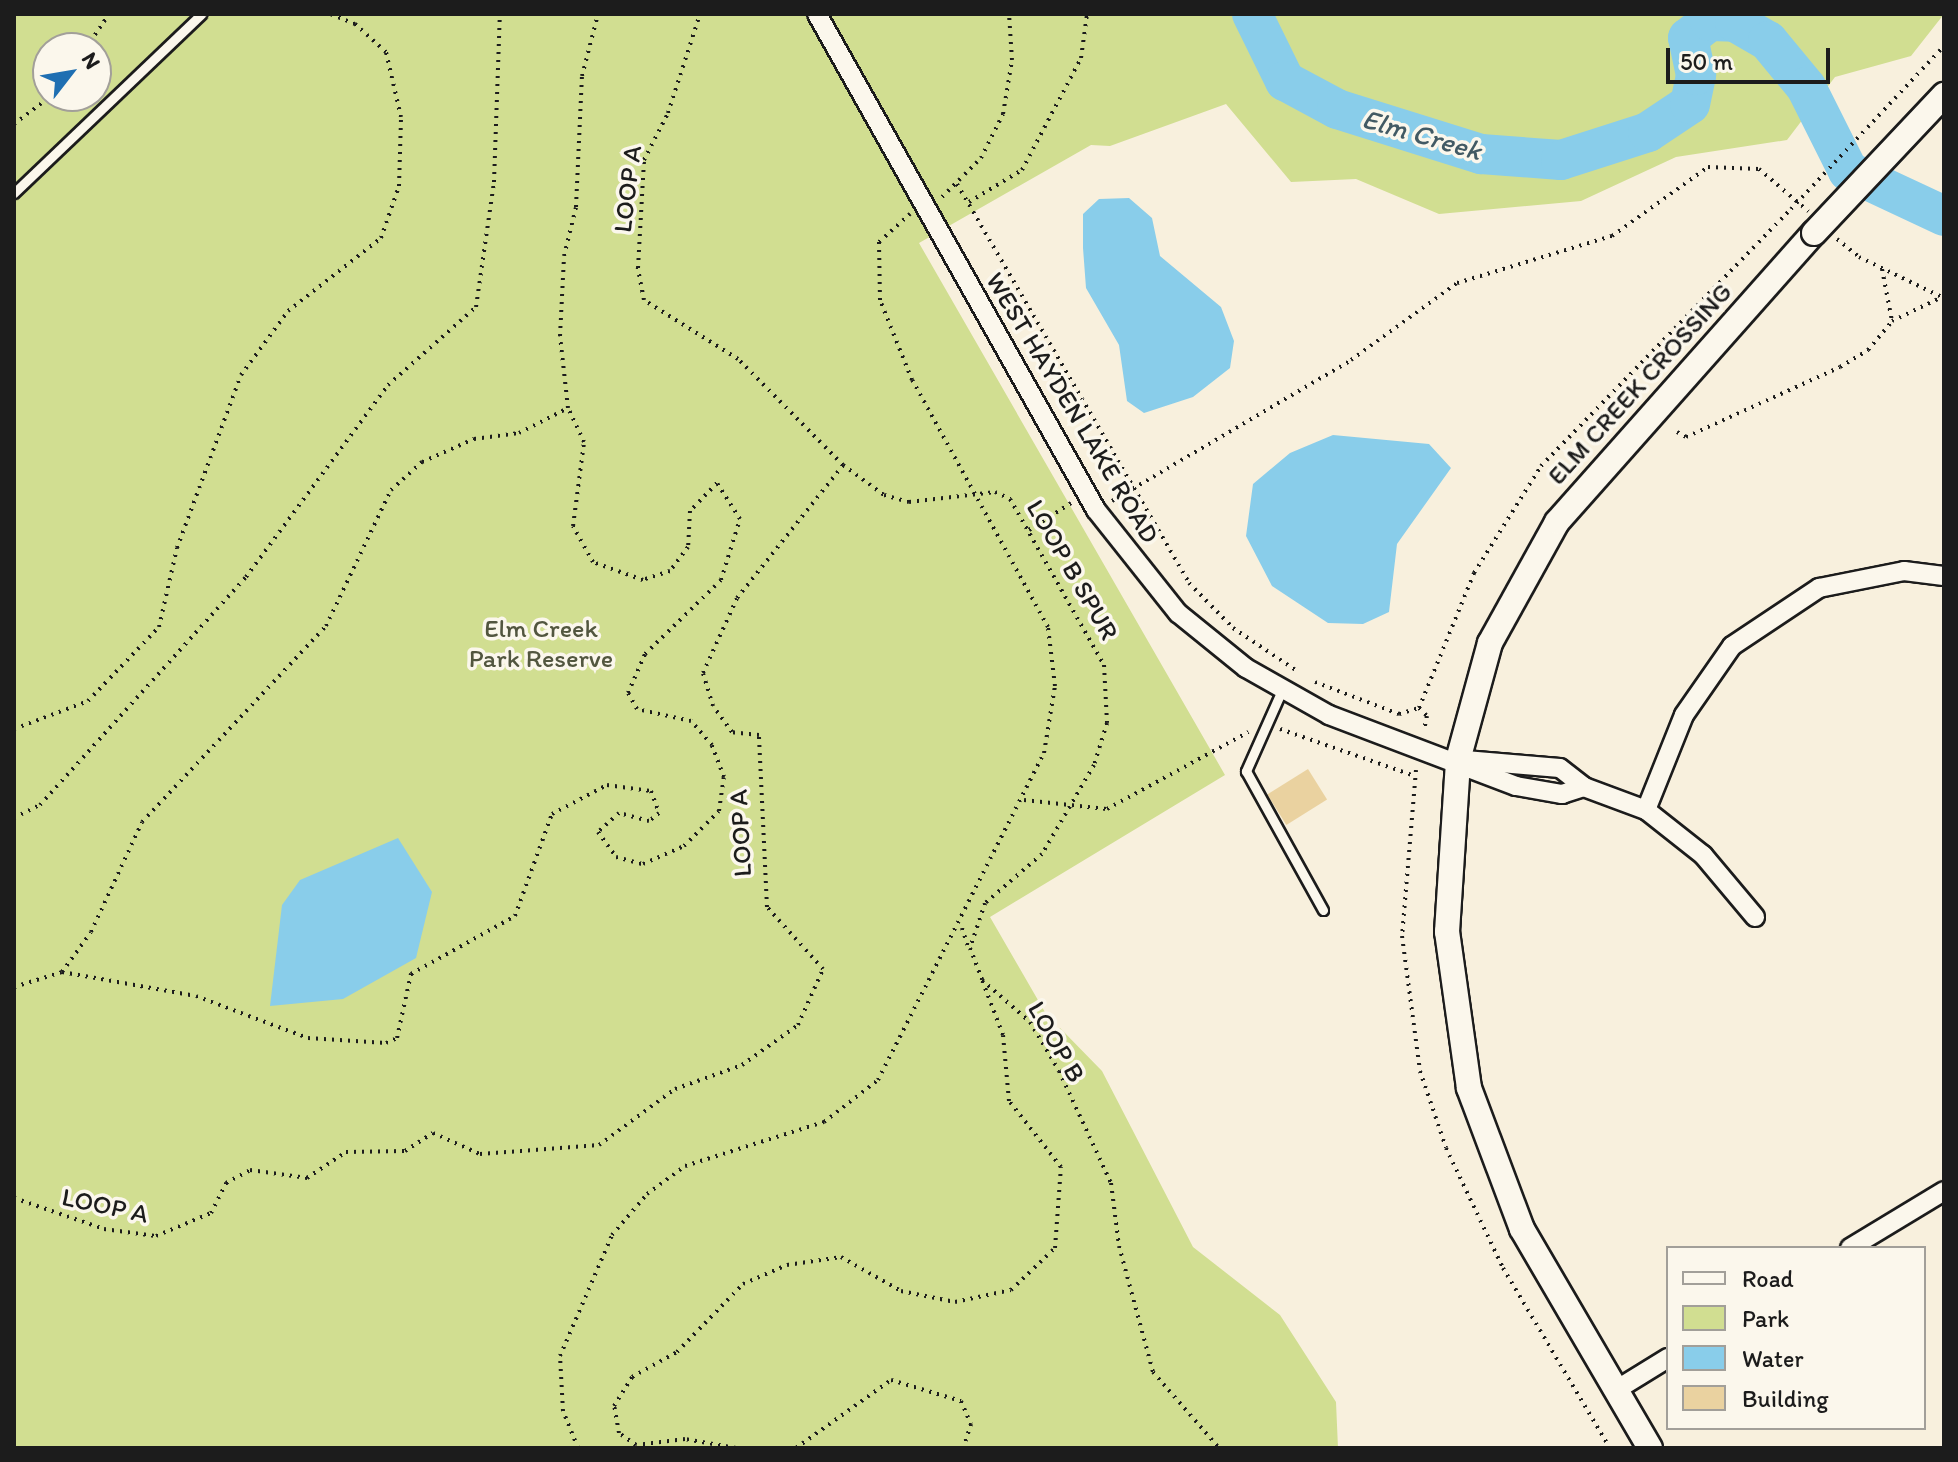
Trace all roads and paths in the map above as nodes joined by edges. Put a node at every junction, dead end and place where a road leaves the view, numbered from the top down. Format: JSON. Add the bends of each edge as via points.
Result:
{"nodes":[{"id":1,"x":109,"y":14,"type":"edge"},
{"id":2,"x":201,"y":14,"type":"edge"},
{"id":3,"x":330,"y":14,"type":"edge"},
{"id":4,"x":500,"y":14,"type":"edge"},
{"id":5,"x":598,"y":14,"type":"edge"},
{"id":6,"x":700,"y":14,"type":"edge"},
{"id":7,"x":817,"y":14,"type":"edge"},
{"id":8,"x":1009,"y":14,"type":"edge"},
{"id":9,"x":1087,"y":14,"type":"edge"},
{"id":10,"x":97,"y":32,"type":"edge"},
{"id":11,"x":1944,"y":46,"type":"edge"},
{"id":12,"x":1944,"y":95,"type":"edge"},
{"id":13,"x":32,"y":110,"type":"edge"},
{"id":14,"x":14,"y":124,"type":"edge"},
{"id":15,"x":957,"y":184,"type":"junction"},
{"id":16,"x":14,"y":193,"type":"edge"},
{"id":17,"x":969,"y":202,"type":"junction"},
{"id":18,"x":931,"y":204,"type":"dead end"},
{"id":19,"x":909,"y":215,"type":"dead end"},
{"id":20,"x":1821,"y":229,"type":"junction"},
{"id":21,"x":1882,"y":269,"type":"junction"},
{"id":22,"x":1943,"y":298,"type":"edge"},
{"id":23,"x":1892,"y":321,"type":"junction"},
{"id":24,"x":568,"y":408,"type":"junction"},
{"id":25,"x":1677,"y":432,"type":"dead end"},
{"id":26,"x":843,"y":465,"type":"junction"},
{"id":27,"x":1133,"y":488,"type":"junction"},
{"id":28,"x":979,"y":496,"type":"junction"},
{"id":29,"x":1091,"y":502,"type":"junction"},
{"id":30,"x":1029,"y":530,"type":"junction"},
{"id":31,"x":1944,"y":576,"type":"edge"},
{"id":32,"x":1282,"y":690,"type":"junction"},
{"id":33,"x":1419,"y":708,"type":"junction"},
{"id":34,"x":1427,"y":716,"type":"dead end"},
{"id":35,"x":1261,"y":728,"type":"junction"},
{"id":36,"x":14,"y":729,"type":"edge"},
{"id":37,"x":1458,"y":760,"type":"junction"},
{"id":38,"x":1415,"y":776,"type":"dead end"},
{"id":39,"x":1584,"y":787,"type":"junction"},
{"id":40,"x":1024,"y":800,"type":"junction"},
{"id":41,"x":1069,"y":810,"type":"junction"},
{"id":42,"x":1646,"y":810,"type":"junction"},
{"id":43,"x":14,"y":818,"type":"edge"},
{"id":44,"x":1323,"y":910,"type":"dead end"},
{"id":45,"x":1755,"y":917,"type":"dead end"},
{"id":46,"x":961,"y":926,"type":"junction"},
{"id":47,"x":971,"y":953,"type":"junction"},
{"id":48,"x":62,"y":972,"type":"junction"},
{"id":49,"x":982,"y":980,"type":"junction"},
{"id":50,"x":14,"y":987,"type":"edge"},
{"id":51,"x":1944,"y":1191,"type":"edge"},
{"id":52,"x":14,"y":1198,"type":"edge"},
{"id":53,"x":1853,"y":1246,"type":"edge"},
{"id":54,"x":1666,"y":1359,"type":"edge"},
{"id":55,"x":1616,"y":1390,"type":"junction"},
{"id":56,"x":578,"y":1448,"type":"edge"},
{"id":57,"x":736,"y":1448,"type":"edge"},
{"id":58,"x":796,"y":1448,"type":"edge"},
{"id":59,"x":963,"y":1448,"type":"edge"},
{"id":60,"x":1219,"y":1448,"type":"edge"},
{"id":61,"x":1650,"y":1448,"type":"edge"}],
"edges":[{"from":1,"to":10,"type":"path"},
{"from":2,"to":16,"type":"lane"},
{"from":3,"to":36,"type":"path","via":[[355,24],[386,52],[401,117],[399,186],[381,238],[288,311],[241,375],[177,548],[159,627],[88,701]]},
{"from":4,"to":43,"type":"path","via":[[494,182],[476,307],[388,385],[246,577],[40,805]]},
{"from":5,"to":24,"type":"path","name":"LOOP A","via":[[582,76],[576,207],[564,256],[561,384]]},
{"from":6,"to":26,"type":"path","name":"LOOP A","via":[[668,113],[644,160],[638,268],[644,300],[738,359]]},
{"from":7,"to":29,"type":"street","name":"WEST HAYDEN LAKE ROAD"},
{"from":8,"to":15,"type":"path","via":[[1012,60],[1003,114],[981,158]]},
{"from":9,"to":17,"type":"path","via":[[1081,58],[1022,170]]},
{"from":11,"to":33,"type":"path","bridge":true,"via":[[1541,466],[1474,573]]},
{"from":12,"to":20,"type":"main road","name":"ELM CREEK CROSSING","bridge":true},
{"from":13,"to":14,"type":"path"},
{"from":15,"to":17,"type":"path"},
{"from":15,"to":18,"type":"path"},
{"from":17,"to":27,"type":"path"},
{"from":19,"to":28,"type":"path","via":[[879,242],[880,300],[912,380]]},
{"from":20,"to":21,"type":"path"},
{"from":20,"to":27,"type":"path","via":[[1759,169],[1708,167],[1612,236],[1457,283],[1351,360]]},
{"from":20,"to":37,"type":"main road","name":"ELM CREEK CROSSING","via":[[1557,522],[1490,643]]},
{"from":21,"to":22,"type":"path"},
{"from":21,"to":23,"type":"path"},
{"from":22,"to":23,"type":"path"},
{"from":23,"to":25,"type":"path","via":[[1868,350],[1840,367],[1686,437]]},
{"from":24,"to":48,"type":"path","via":[[519,433],[474,439],[422,462],[391,490],[326,626],[142,822],[91,932]]},
{"from":24,"to":48,"type":"path","name":"LOOP A","via":[[584,442],[573,526],[593,562],[643,580],[670,571],[688,547],[690,511],[717,483],[740,519],[721,580],[645,654],[628,693],[637,709],[691,721],[712,745],[724,777],[719,811],[684,846],[643,864],[616,857],[598,832],[619,813],[649,821],[659,813],[651,791],[607,785],[552,814],[515,916],[411,974],[399,1000],[397,1038],[386,1043],[308,1038],[196,996]]},
{"from":26,"to":28,"type":"path","via":[[884,495],[909,502]]},
{"from":26,"to":52,"type":"path","name":"LOOP A","via":[[737,598],[703,673],[713,706],[732,732],[759,735],[767,907],[823,969],[798,1025],[781,1042],[693,1088],[675,1089],[599,1145],[480,1154],[433,1133],[405,1151],[346,1152],[307,1178],[250,1170],[226,1183],[211,1213],[156,1236],[104,1229]]},
{"from":27,"to":29,"type":"path"},
{"from":27,"to":33,"type":"path","via":[[1189,583],[1233,628],[1335,692],[1399,714]]},
{"from":28,"to":30,"type":"path","name":"LOOP B SPUR","via":[[1006,496]]},
{"from":28,"to":40,"type":"path","via":[[1027,577],[1052,642],[1055,701]]},
{"from":29,"to":30,"type":"path"},
{"from":29,"to":32,"type":"street","name":"WEST HAYDEN LAKE ROAD","via":[[1178,613]]},
{"from":30,"to":41,"type":"path","name":"LOOP B SPUR","via":[[1104,665],[1105,738]]},
{"from":31,"to":42,"type":"street","via":[[1904,571],[1819,588],[1732,646],[1684,715]]},
{"from":32,"to":35,"type":"lane"},
{"from":32,"to":37,"type":"street","name":"WEST HAYDEN LAKE ROAD","via":[[1359,727]]},
{"from":33,"to":34,"type":"path"},
{"from":35,"to":38,"type":"path"},
{"from":35,"to":41,"type":"path","via":[[1125,802]]},
{"from":35,"to":44,"type":"lane","via":[[1248,759],[1250,785]]},
{"from":37,"to":39,"type":"street","via":[[1516,786],[1562,794]]},
{"from":37,"to":39,"type":"street","via":[[1518,759],[1560,768]]},
{"from":37,"to":55,"type":"main road","via":[[1447,932],[1469,1088],[1522,1229]]},
{"from":39,"to":42,"type":"street"},
{"from":40,"to":41,"type":"path"},
{"from":40,"to":46,"type":"path"},
{"from":41,"to":47,"type":"path","name":"LOOP B SPUR","via":[[1042,854],[991,895]]},
{"from":42,"to":45,"type":"street","via":[[1703,855]]},
{"from":46,"to":47,"type":"path"},
{"from":46,"to":56,"type":"path","via":[[902,1043],[863,1095],[802,1131],[685,1166],[627,1214],[580,1295],[560,1356],[563,1411]]},
{"from":47,"to":49,"type":"path"},
{"from":48,"to":50,"type":"path"},
{"from":49,"to":57,"type":"path","name":"LOOP B","via":[[1003,1035],[1009,1101],[1061,1167],[1055,1248],[1011,1290],[955,1302],[901,1291],[841,1257],[773,1269],[735,1289],[677,1352],[625,1383],[614,1406],[619,1433],[636,1445],[685,1439]]},
{"from":49,"to":60,"type":"path","name":"LOOP B","via":[[1030,1022],[1059,1071],[1111,1183],[1119,1246],[1153,1372]]},
{"from":51,"to":53,"type":"street"},
{"from":54,"to":55,"type":"street"},
{"from":55,"to":61,"type":"main road"},
{"from":58,"to":59,"type":"path","via":[[891,1380],[961,1401],[971,1424]]}]}
